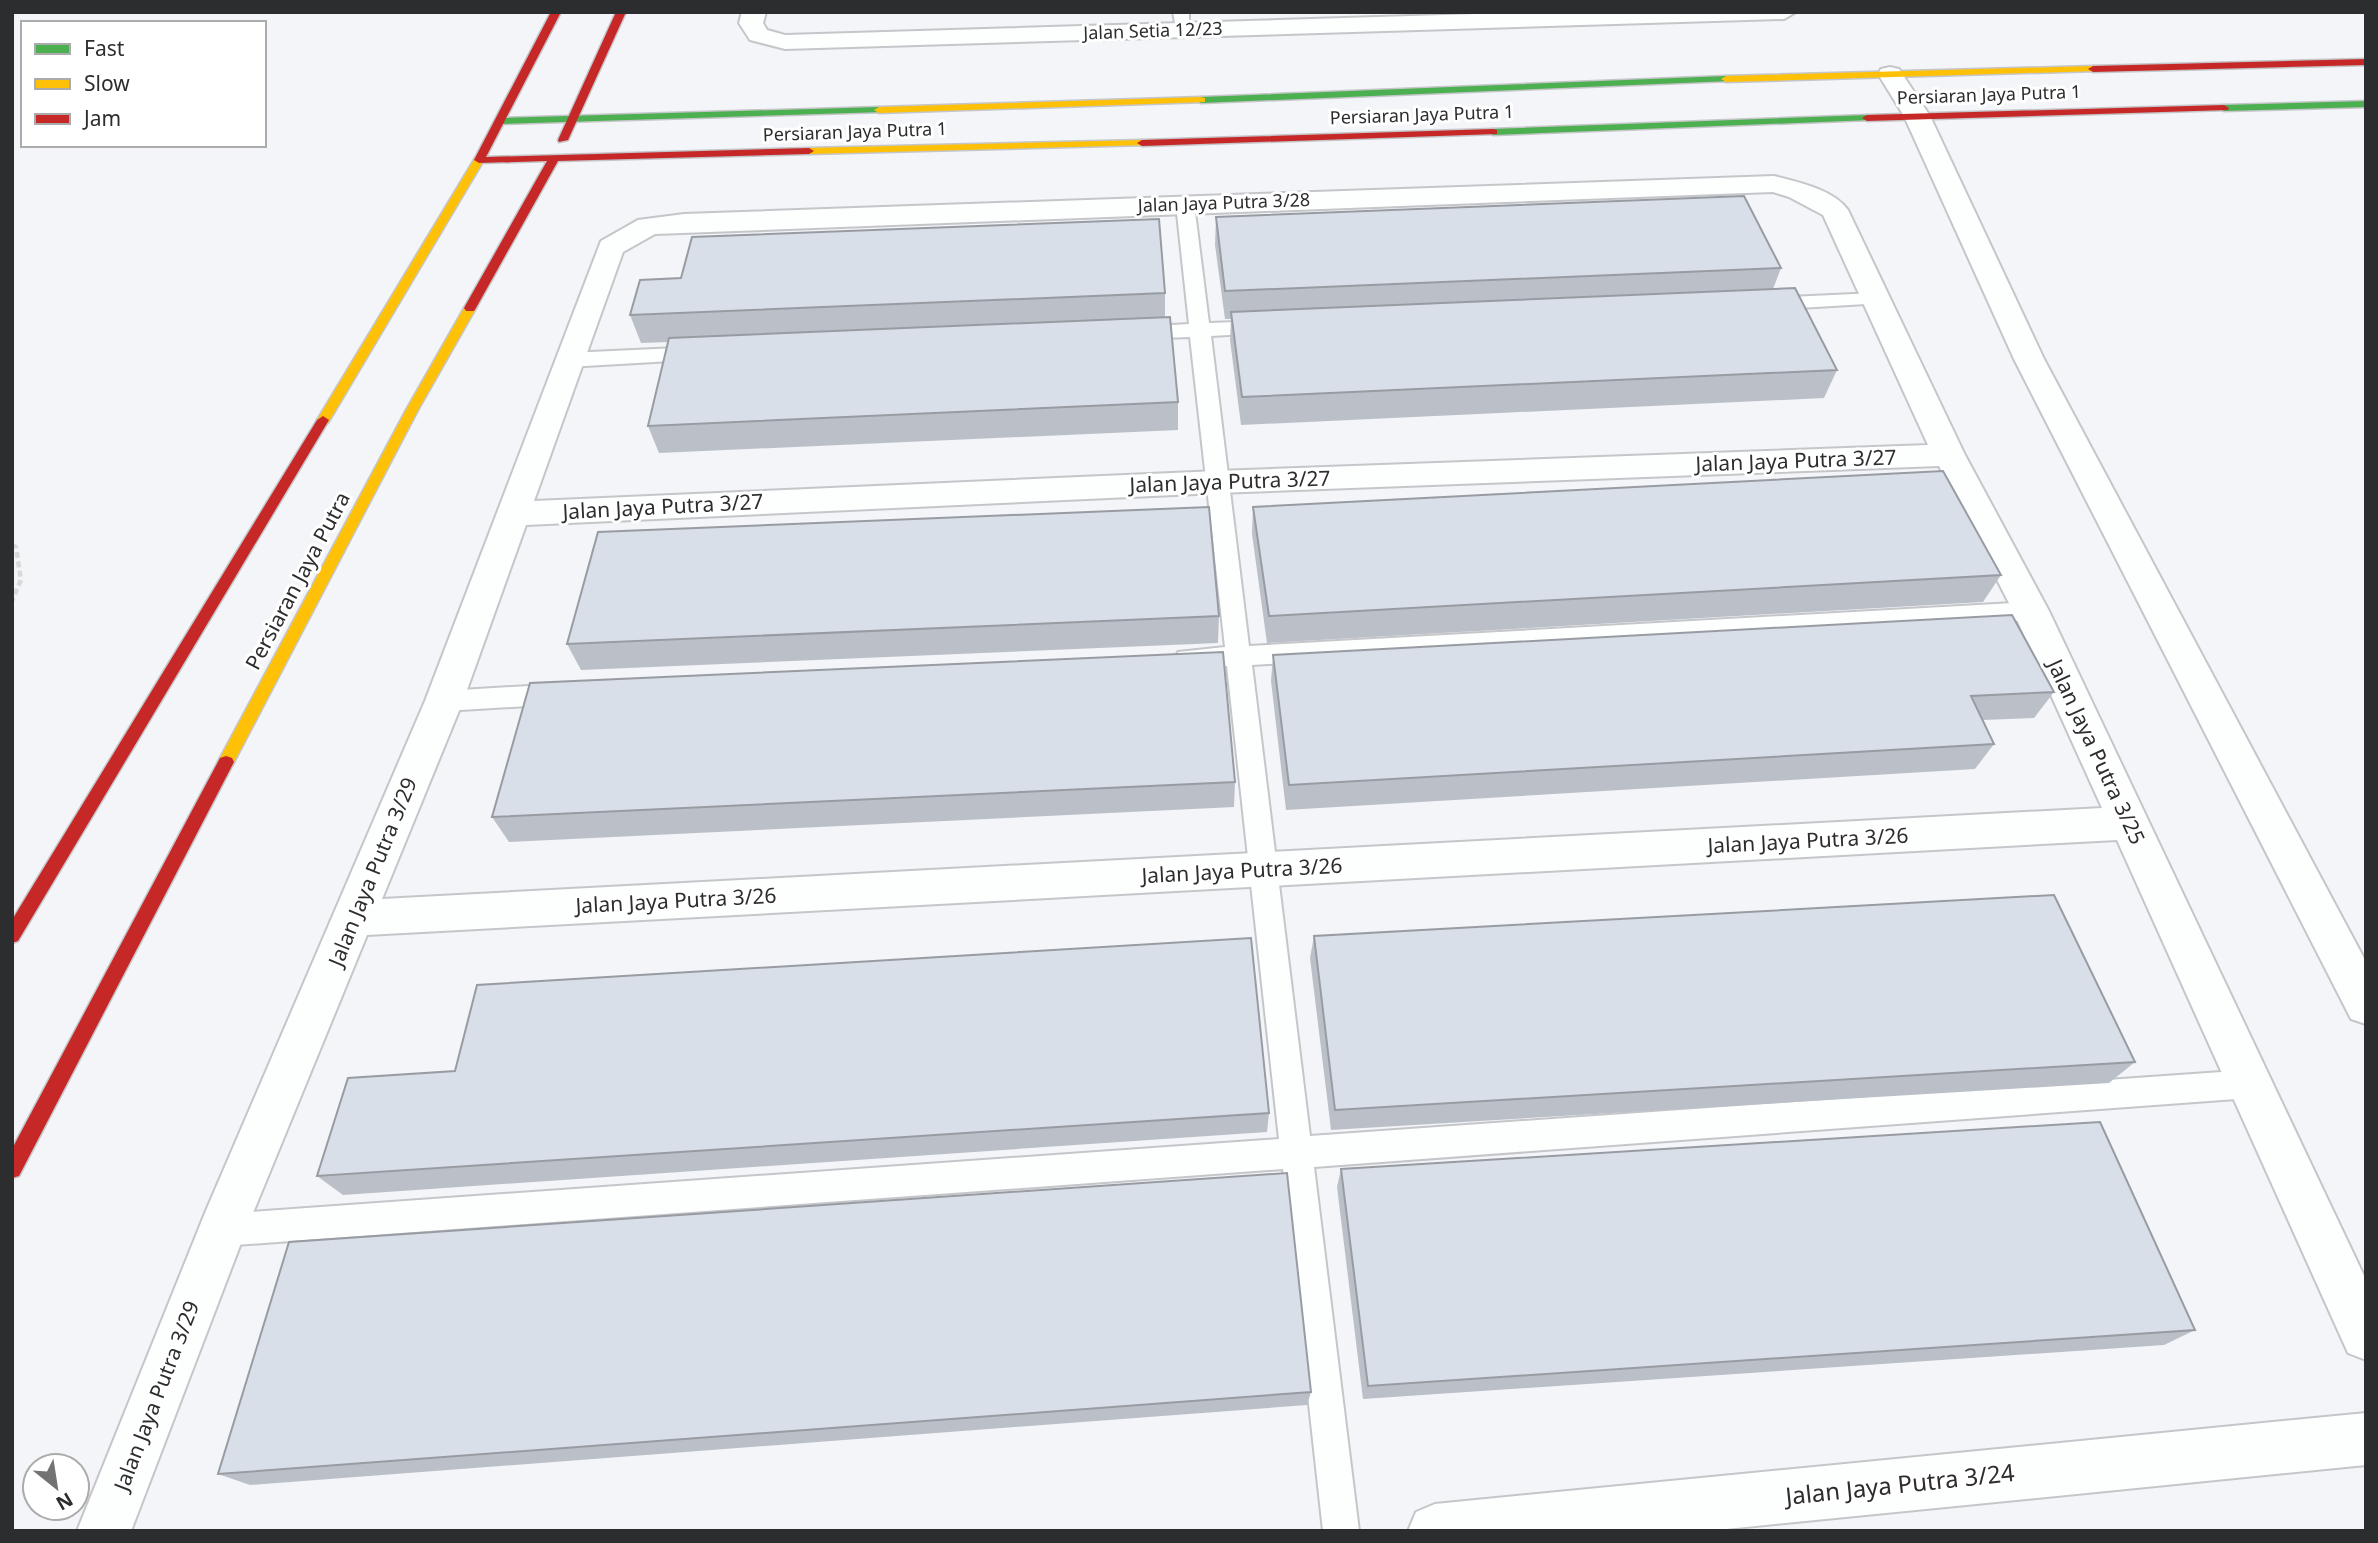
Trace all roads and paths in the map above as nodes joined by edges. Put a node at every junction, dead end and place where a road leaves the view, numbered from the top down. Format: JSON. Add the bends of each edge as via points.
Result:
{"nodes":[{"id":1,"x":556,"y":12,"type":"edge"},
{"id":2,"x":621,"y":12,"type":"edge"},
{"id":3,"x":754,"y":12,"type":"edge"},
{"id":4,"x":1784,"y":12,"type":"edge"},
{"id":5,"x":1562,"y":16,"type":"edge"},
{"id":6,"x":1182,"y":21,"type":"edge"},
{"id":7,"x":2366,"y":62,"type":"edge"},
{"id":8,"x":1890,"y":74,"type":"junction"},
{"id":9,"x":2366,"y":104,"type":"edge"},
{"id":10,"x":1917,"y":116,"type":"junction"},
{"id":11,"x":572,"y":118,"type":"junction"},
{"id":12,"x":500,"y":121,"type":"junction"},
{"id":13,"x":479,"y":160,"type":"junction"},
{"id":14,"x":553,"y":161,"type":"junction"},
{"id":15,"x":1799,"y":191,"type":"joint"},
{"id":16,"x":1185,"y":204,"type":"junction"},
{"id":17,"x":648,"y":226,"type":"joint"},
{"id":18,"x":1875,"y":299,"type":"junction"},
{"id":19,"x":1751,"y":305,"type":"edge"},
{"id":20,"x":1282,"y":327,"type":"edge"},
{"id":21,"x":1199,"y":330,"type":"junction"},
{"id":22,"x":1117,"y":334,"type":"edge"},
{"id":23,"x":719,"y":353,"type":"edge"},
{"id":24,"x":568,"y":360,"type":"junction"},
{"id":25,"x":1949,"y":455,"type":"junction"},
{"id":26,"x":1218,"y":482,"type":"junction"},
{"id":27,"x":511,"y":514,"type":"junction"},
{"id":28,"x":12,"y":545,"type":"edge"},
{"id":29,"x":12,"y":601,"type":"edge"},
{"id":30,"x":2031,"y":611,"type":"junction"},
{"id":31,"x":1238,"y":656,"type":"junction"},
{"id":32,"x":1168,"y":660,"type":"edge"},
{"id":33,"x":583,"y":693,"type":"edge"},
{"id":34,"x":444,"y":701,"type":"junction"},
{"id":35,"x":2129,"y":823,"type":"junction"},
{"id":36,"x":1263,"y":870,"type":"junction"},
{"id":37,"x":355,"y":918,"type":"junction"},
{"id":38,"x":12,"y":936,"type":"edge"},
{"id":39,"x":2366,"y":1005,"type":"edge"},
{"id":40,"x":2250,"y":1084,"type":"junction"},
{"id":41,"x":1297,"y":1152,"type":"junction"},
{"id":42,"x":12,"y":1169,"type":"edge"},
{"id":43,"x":222,"y":1230,"type":"junction"},
{"id":44,"x":2366,"y":1335,"type":"edge"},
{"id":45,"x":2366,"y":1439,"type":"edge"},
{"id":46,"x":104,"y":1531,"type":"edge"},
{"id":47,"x":1341,"y":1531,"type":"edge"},
{"id":48,"x":1435,"y":1531,"type":"edge"}],
"edges":[{"from":1,"to":12,"type":"main road"},
{"from":2,"to":11,"type":"main road","name":"Persiaran Jaya Putra"},
{"from":3,"to":6,"type":"street","name":"Jalan Setia 12/23","via":[[751,23],[758,35],[785,42]]},
{"from":4,"to":5,"type":"street","name":"Jalan Setia 12/23"},
{"from":5,"to":6,"type":"street","name":"Jalan Setia 12/23"},
{"from":7,"to":8,"type":"main road","name":"Persiaran Jaya Putra 1"},
{"from":8,"to":10,"type":"street"},
{"from":8,"to":11,"type":"main road","name":"Persiaran Jaya Putra 1"},
{"from":9,"to":10,"type":"main road","name":"Persiaran Jaya Putra 1"},
{"from":10,"to":14,"type":"main road","name":"Persiaran Jaya Putra 1"},
{"from":10,"to":39,"type":"street","via":[[2029,359]]},
{"from":11,"to":12,"type":"main road","name":"Persiaran Jaya Putra 1"},
{"from":11,"to":14,"type":"main road","name":"Persiaran Jaya Putra"},
{"from":12,"to":13,"type":"main road"},
{"from":13,"to":14,"type":"main road","name":"Persiaran Jaya Putra 1"},
{"from":13,"to":38,"type":"main road"},
{"from":14,"to":42,"type":"main road","name":"Persiaran Jaya Putra","via":[[412,410]]},
{"from":15,"to":16,"type":"street","name":"Jalan Jaya Putra 3/28","via":[[1774,184]]},
{"from":15,"to":18,"type":"street","name":"Jalan Jaya Putra 3/25","via":[[1834,210]]},
{"from":16,"to":17,"type":"street","name":"Jalan Jaya Putra 3/28"},
{"from":16,"to":21,"type":"lane"},
{"from":17,"to":24,"type":"street","name":"Jalan Jaya Putra 3/29","via":[[611,247]]},
{"from":18,"to":19,"type":"lane"},
{"from":18,"to":25,"type":"street","name":"Jalan Jaya Putra 3/25"},
{"from":20,"to":21,"type":"lane"},
{"from":21,"to":22,"type":"lane"},
{"from":21,"to":26,"type":"lane"},
{"from":23,"to":24,"type":"lane"},
{"from":24,"to":27,"type":"street","name":"Jalan Jaya Putra 3/29"},
{"from":25,"to":26,"type":"street","name":"Jalan Jaya Putra 3/27"},
{"from":25,"to":30,"type":"street","name":"Jalan Jaya Putra 3/25"},
{"from":26,"to":27,"type":"street","name":"Jalan Jaya Putra 3/27"},
{"from":26,"to":31,"type":"lane"},
{"from":27,"to":34,"type":"street","name":"Jalan Jaya Putra 3/29"},
{"from":28,"to":29,"type":"path","via":[[21,580]]},
{"from":30,"to":31,"type":"lane"},
{"from":30,"to":35,"type":"street","name":"Jalan Jaya Putra 3/25"},
{"from":31,"to":32,"type":"lane"},
{"from":31,"to":36,"type":"lane"},
{"from":33,"to":34,"type":"lane"},
{"from":34,"to":37,"type":"street","name":"Jalan Jaya Putra 3/29"},
{"from":35,"to":36,"type":"street","name":"Jalan Jaya Putra 3/26"},
{"from":35,"to":40,"type":"street","name":"Jalan Jaya Putra 3/25"},
{"from":36,"to":37,"type":"street","name":"Jalan Jaya Putra 3/26"},
{"from":36,"to":41,"type":"lane"},
{"from":37,"to":43,"type":"street","name":"Jalan Jaya Putra 3/29"},
{"from":40,"to":41,"type":"lane"},
{"from":40,"to":44,"type":"street","name":"Jalan Jaya Putra 3/25"},
{"from":41,"to":43,"type":"lane"},
{"from":41,"to":47,"type":"lane"},
{"from":43,"to":46,"type":"street","name":"Jalan Jaya Putra 3/29"},
{"from":45,"to":48,"type":"street","name":"Jalan Jaya Putra 3/24"}]}
